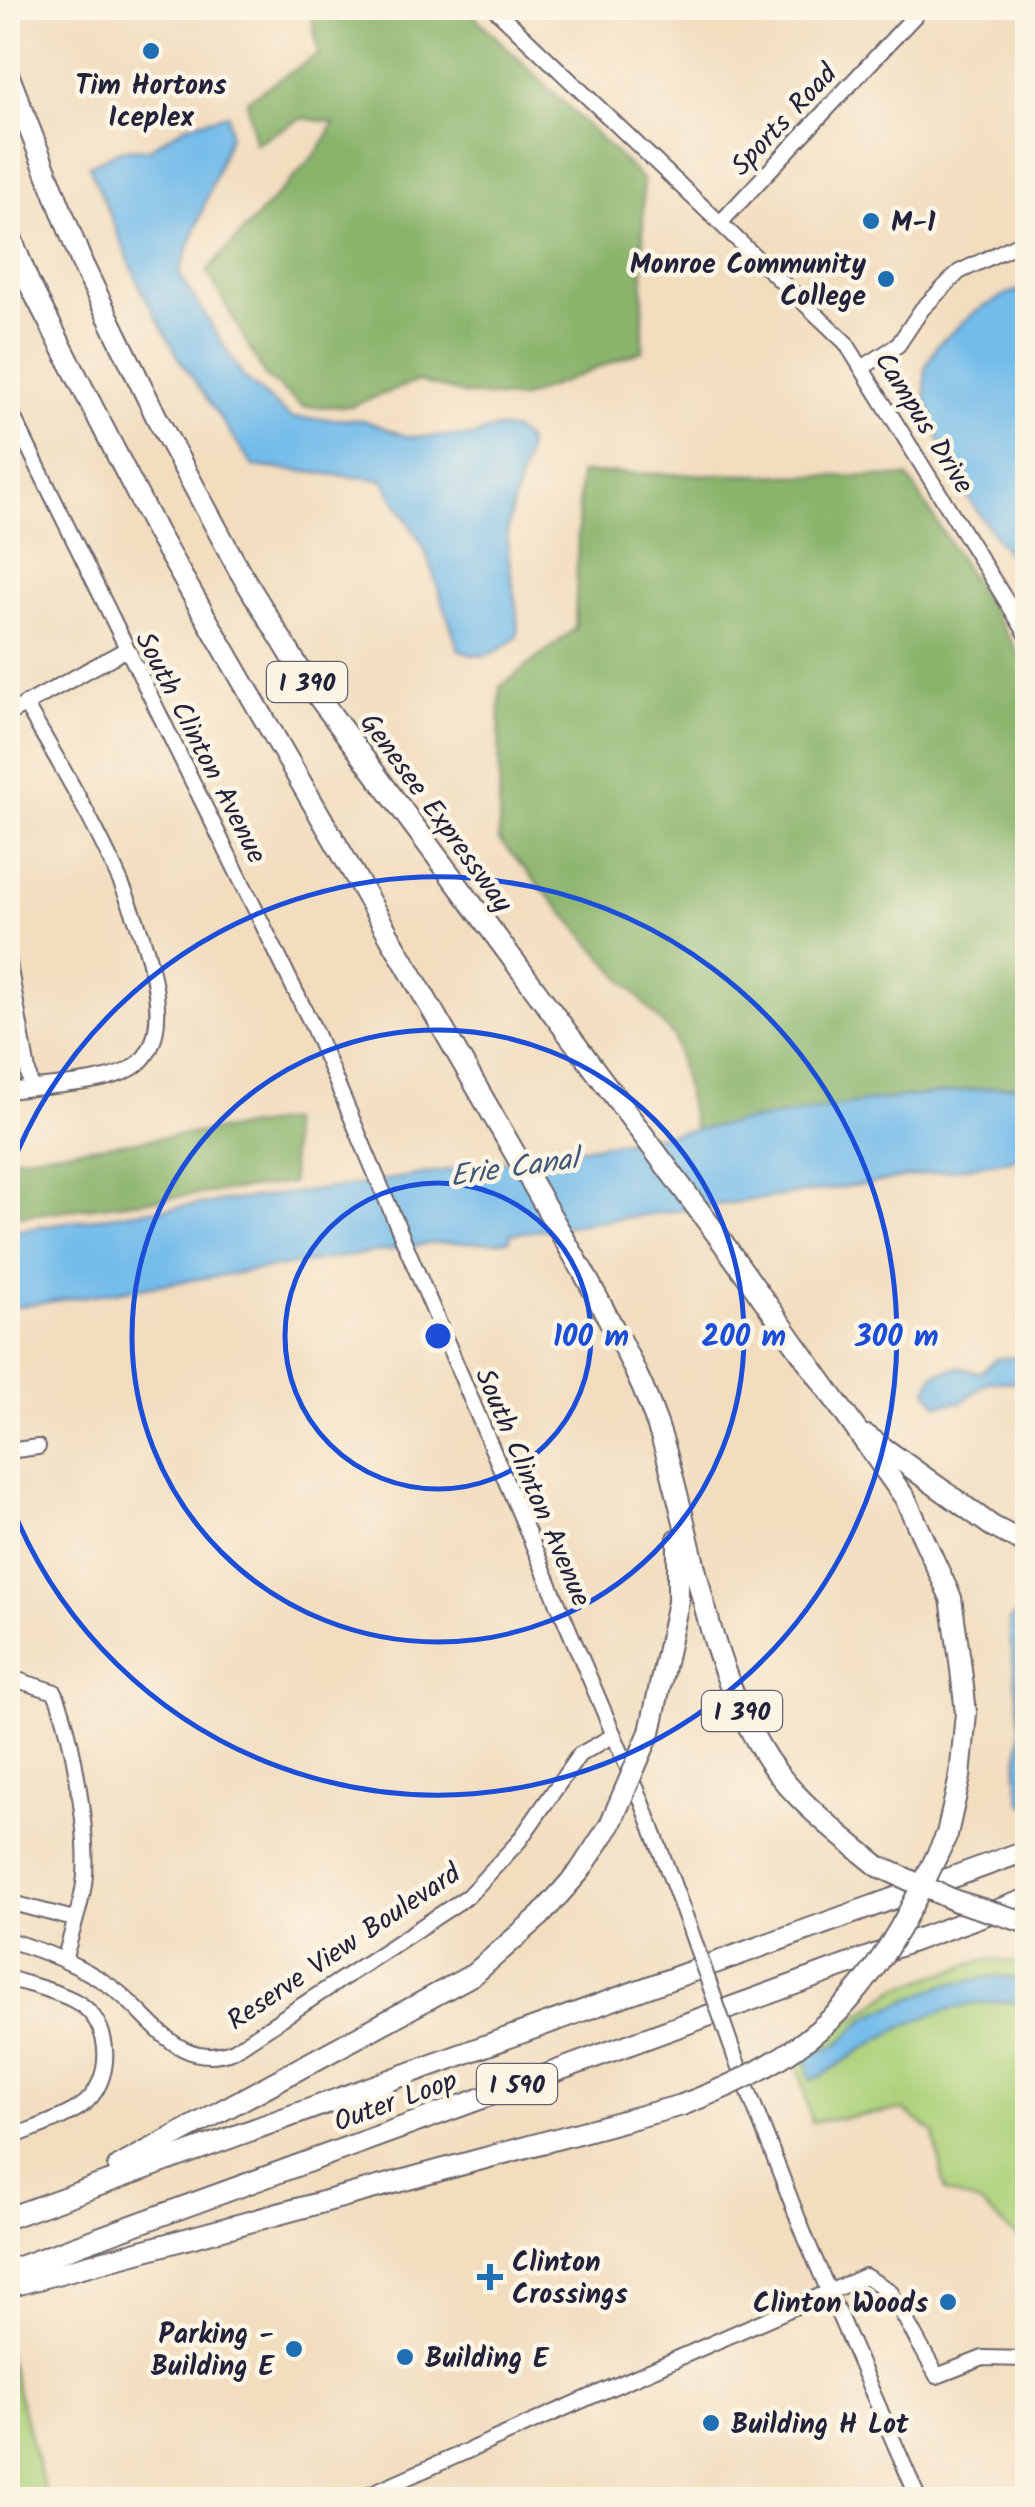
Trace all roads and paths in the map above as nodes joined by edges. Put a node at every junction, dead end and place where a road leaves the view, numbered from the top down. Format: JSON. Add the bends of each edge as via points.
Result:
{"nodes":[{"id":1,"x":494,"y":8,"type":"edge"},
{"id":2,"x":922,"y":8,"type":"edge"},
{"id":3,"x":8,"y":74,"type":"edge"},
{"id":4,"x":722,"y":221,"type":"junction"},
{"id":5,"x":8,"y":230,"type":"edge"},
{"id":6,"x":1028,"y":239,"type":"edge"},
{"id":7,"x":862,"y":368,"type":"junction"},
{"id":8,"x":8,"y":406,"type":"edge"},
{"id":9,"x":1028,"y":636,"type":"edge"},
{"id":10,"x":125,"y":650,"type":"junction"},
{"id":11,"x":26,"y":704,"type":"junction"},
{"id":12,"x":8,"y":714,"type":"edge"},
{"id":13,"x":8,"y":958,"type":"edge"},
{"id":14,"x":31,"y":1088,"type":"junction"},
{"id":15,"x":8,"y":1091,"type":"edge"},
{"id":16,"x":854,"y":1426,"type":"junction"},
{"id":17,"x":38,"y":1448,"type":"dead end"},
{"id":18,"x":8,"y":1451,"type":"edge"},
{"id":19,"x":678,"y":1512,"type":"junction"},
{"id":20,"x":1028,"y":1546,"type":"edge"},
{"id":21,"x":8,"y":1677,"type":"edge"},
{"id":22,"x":614,"y":1735,"type":"junction"},
{"id":23,"x":1028,"y":1850,"type":"edge"},
{"id":24,"x":1028,"y":1899,"type":"edge"},
{"id":25,"x":8,"y":1902,"type":"edge"},
{"id":26,"x":74,"y":1919,"type":"junction"},
{"id":27,"x":1028,"y":1924,"type":"edge"},
{"id":28,"x":8,"y":1940,"type":"edge"},
{"id":29,"x":65,"y":1958,"type":"junction"},
{"id":30,"x":8,"y":1978,"type":"edge"},
{"id":31,"x":8,"y":2139,"type":"edge"},
{"id":32,"x":60,"y":2198,"type":"junction"},
{"id":33,"x":8,"y":2218,"type":"edge"},
{"id":34,"x":8,"y":2271,"type":"edge"},
{"id":35,"x":8,"y":2288,"type":"edge"},
{"id":36,"x":828,"y":2291,"type":"junction"},
{"id":37,"x":1028,"y":2359,"type":"edge"},
{"id":38,"x":356,"y":2500,"type":"edge"},
{"id":39,"x":919,"y":2500,"type":"edge"}],
"edges":[{"from":1,"to":4,"type":"street","name":"Campus Drive"},
{"from":2,"to":4,"type":"street","name":"Sports Road"},
{"from":3,"to":16,"type":"highway","name":"Genesee Expressway","number":"I 390","via":[[82,263],[157,418],[308,683]]},
{"from":4,"to":7,"type":"street","name":"Campus Drive","via":[[846,343]]},
{"from":5,"to":19,"type":"highway","number":"I 390","via":[[157,533],[636,1372],[663,1441]]},
{"from":6,"to":7,"type":"street","via":[[959,272],[898,344]]},
{"from":7,"to":9,"type":"street","name":"Campus Drive"},
{"from":8,"to":10,"type":"street","name":"South Clinton Avenue"},
{"from":10,"to":11,"type":"street"},
{"from":10,"to":22,"type":"street","name":"South Clinton Avenue","via":[[312,1027]]},
{"from":11,"to":12,"type":"street"},
{"from":11,"to":14,"type":"street","via":[[131,902],[157,1023],[148,1053],[127,1071]]},
{"from":13,"to":14,"type":"street"},
{"from":14,"to":15,"type":"street"},
{"from":16,"to":20,"type":"highway","number":"I 390"},
{"from":16,"to":35,"type":"highway","name":"Genesee Expressway","bridge":true,"via":[[904,1498],[951,1598],[966,1713],[947,1834],[908,1918],[867,1984],[834,2018],[748,2078],[682,2104]]},
{"from":17,"to":18,"type":"street"},
{"from":19,"to":27,"type":"highway","number":"I 390","bridge":true,"via":[[728,1681],[760,1748],[802,1800],[878,1866]]},
{"from":19,"to":32,"type":"highway","bridge":true,"via":[[678,1602],[650,1732],[610,1825],[542,1915],[474,1974]]},
{"from":21,"to":26,"type":"street","via":[[55,1692],[68,1722],[87,1840],[84,1891]]},
{"from":22,"to":29,"type":"street","name":"Reserve View Boulevard","via":[[578,1755],[519,1841],[468,1896],[234,2050],[198,2056],[180,2050],[116,1990]]},
{"from":22,"to":36,"type":"street","name":"South Clinton Avenue","bridge":true},
{"from":23,"to":32,"type":"highway","name":"Outer Loop","number":"I 590"},
{"from":24,"to":34,"type":"highway","name":"Outer Loop","number":"I 590"},
{"from":25,"to":26,"type":"street"},
{"from":26,"to":29,"type":"street"},
{"from":28,"to":29,"type":"street","name":"Reserve View Boulevard"},
{"from":30,"to":31,"type":"street","via":[[78,2002],[97,2026],[107,2068],[97,2091],[79,2107]]},
{"from":32,"to":33,"type":"highway","name":"Outer Loop","number":"I 590"},
{"from":36,"to":37,"type":"street","via":[[865,2276],[884,2283],[937,2376],[983,2358]]},
{"from":36,"to":38,"type":"street"},
{"from":36,"to":39,"type":"street","name":"South Clinton Avenue"}]}
